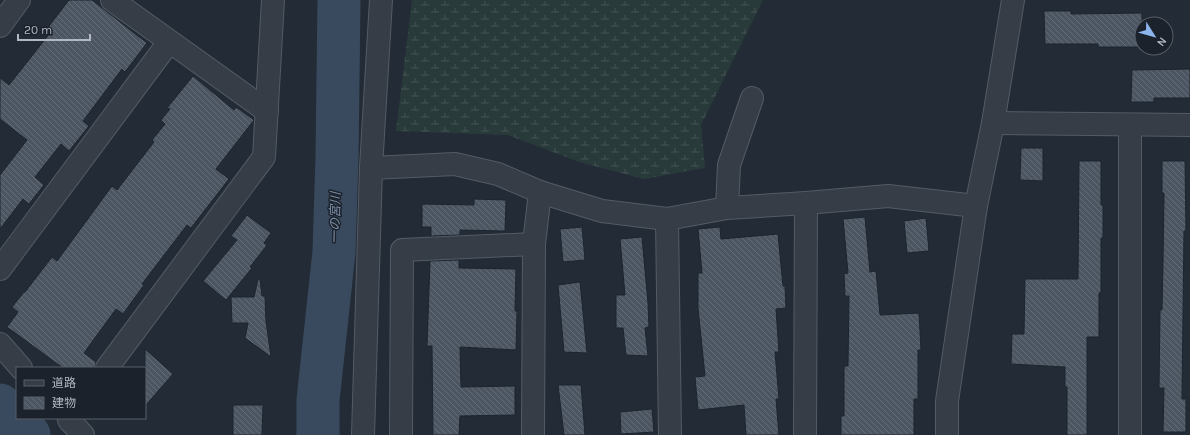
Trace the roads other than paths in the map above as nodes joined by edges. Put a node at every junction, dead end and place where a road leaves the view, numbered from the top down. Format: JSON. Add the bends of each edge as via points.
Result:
{"nodes":[{"id":1,"x":19,"y":0,"type":"edge"},
{"id":2,"x":112,"y":0,"type":"edge"},
{"id":3,"x":273,"y":0,"type":"edge"},
{"id":4,"x":380,"y":0,"type":"edge"},
{"id":5,"x":1013,"y":0,"type":"edge"},
{"id":6,"x":0,"y":26,"type":"edge"},
{"id":7,"x":169,"y":42,"type":"junction"},
{"id":8,"x":752,"y":98,"type":"dead end"},
{"id":9,"x":267,"y":111,"type":"junction"},
{"id":10,"x":993,"y":123,"type":"junction"},
{"id":11,"x":1130,"y":125,"type":"junction"},
{"id":12,"x":1190,"y":125,"type":"edge"},
{"id":13,"x":371,"y":168,"type":"junction"},
{"id":14,"x":540,"y":192,"type":"junction"},
{"id":15,"x":806,"y":203,"type":"junction"},
{"id":16,"x":976,"y":206,"type":"junction"},
{"id":17,"x":727,"y":208,"type":"junction"},
{"id":18,"x":667,"y":220,"type":"junction"},
{"id":19,"x":534,"y":244,"type":"junction"},
{"id":20,"x":0,"y":269,"type":"edge"},
{"id":21,"x":0,"y":344,"type":"edge"},
{"id":22,"x":20,"y":367,"type":"edge"},
{"id":23,"x":108,"y":367,"type":"edge"},
{"id":24,"x":363,"y":435,"type":"edge"},
{"id":25,"x":401,"y":435,"type":"edge"},
{"id":26,"x":533,"y":435,"type":"edge"},
{"id":27,"x":670,"y":435,"type":"edge"},
{"id":28,"x":805,"y":435,"type":"edge"},
{"id":29,"x":947,"y":435,"type":"edge"},
{"id":30,"x":1130,"y":435,"type":"edge"}],
"edges":[{"from":1,"to":6,"type":"street"},
{"from":2,"to":7,"type":"street"},
{"from":3,"to":9,"type":"street"},
{"from":4,"to":13,"type":"street"},
{"from":5,"to":10,"type":"street"},
{"from":7,"to":9,"type":"street"},
{"from":7,"to":20,"type":"street"},
{"from":8,"to":17,"type":"street","via":[[729,165]]},
{"from":9,"to":23,"type":"street","via":[[264,156]]},
{"from":10,"to":11,"type":"street"},
{"from":10,"to":16,"type":"street"},
{"from":11,"to":12,"type":"street"},
{"from":11,"to":30,"type":"street"},
{"from":13,"to":14,"type":"street","via":[[455,164],[498,174]]},
{"from":13,"to":24,"type":"street"},
{"from":14,"to":18,"type":"street","via":[[602,211]]},
{"from":14,"to":19,"type":"street"},
{"from":15,"to":16,"type":"street","via":[[888,196]]},
{"from":15,"to":17,"type":"street"},
{"from":15,"to":28,"type":"street"},
{"from":16,"to":29,"type":"street","via":[[947,401]]},
{"from":17,"to":18,"type":"street"},
{"from":18,"to":27,"type":"street"},
{"from":19,"to":25,"type":"street","via":[[402,250]]},
{"from":19,"to":26,"type":"street"},
{"from":21,"to":22,"type":"street"}]}
